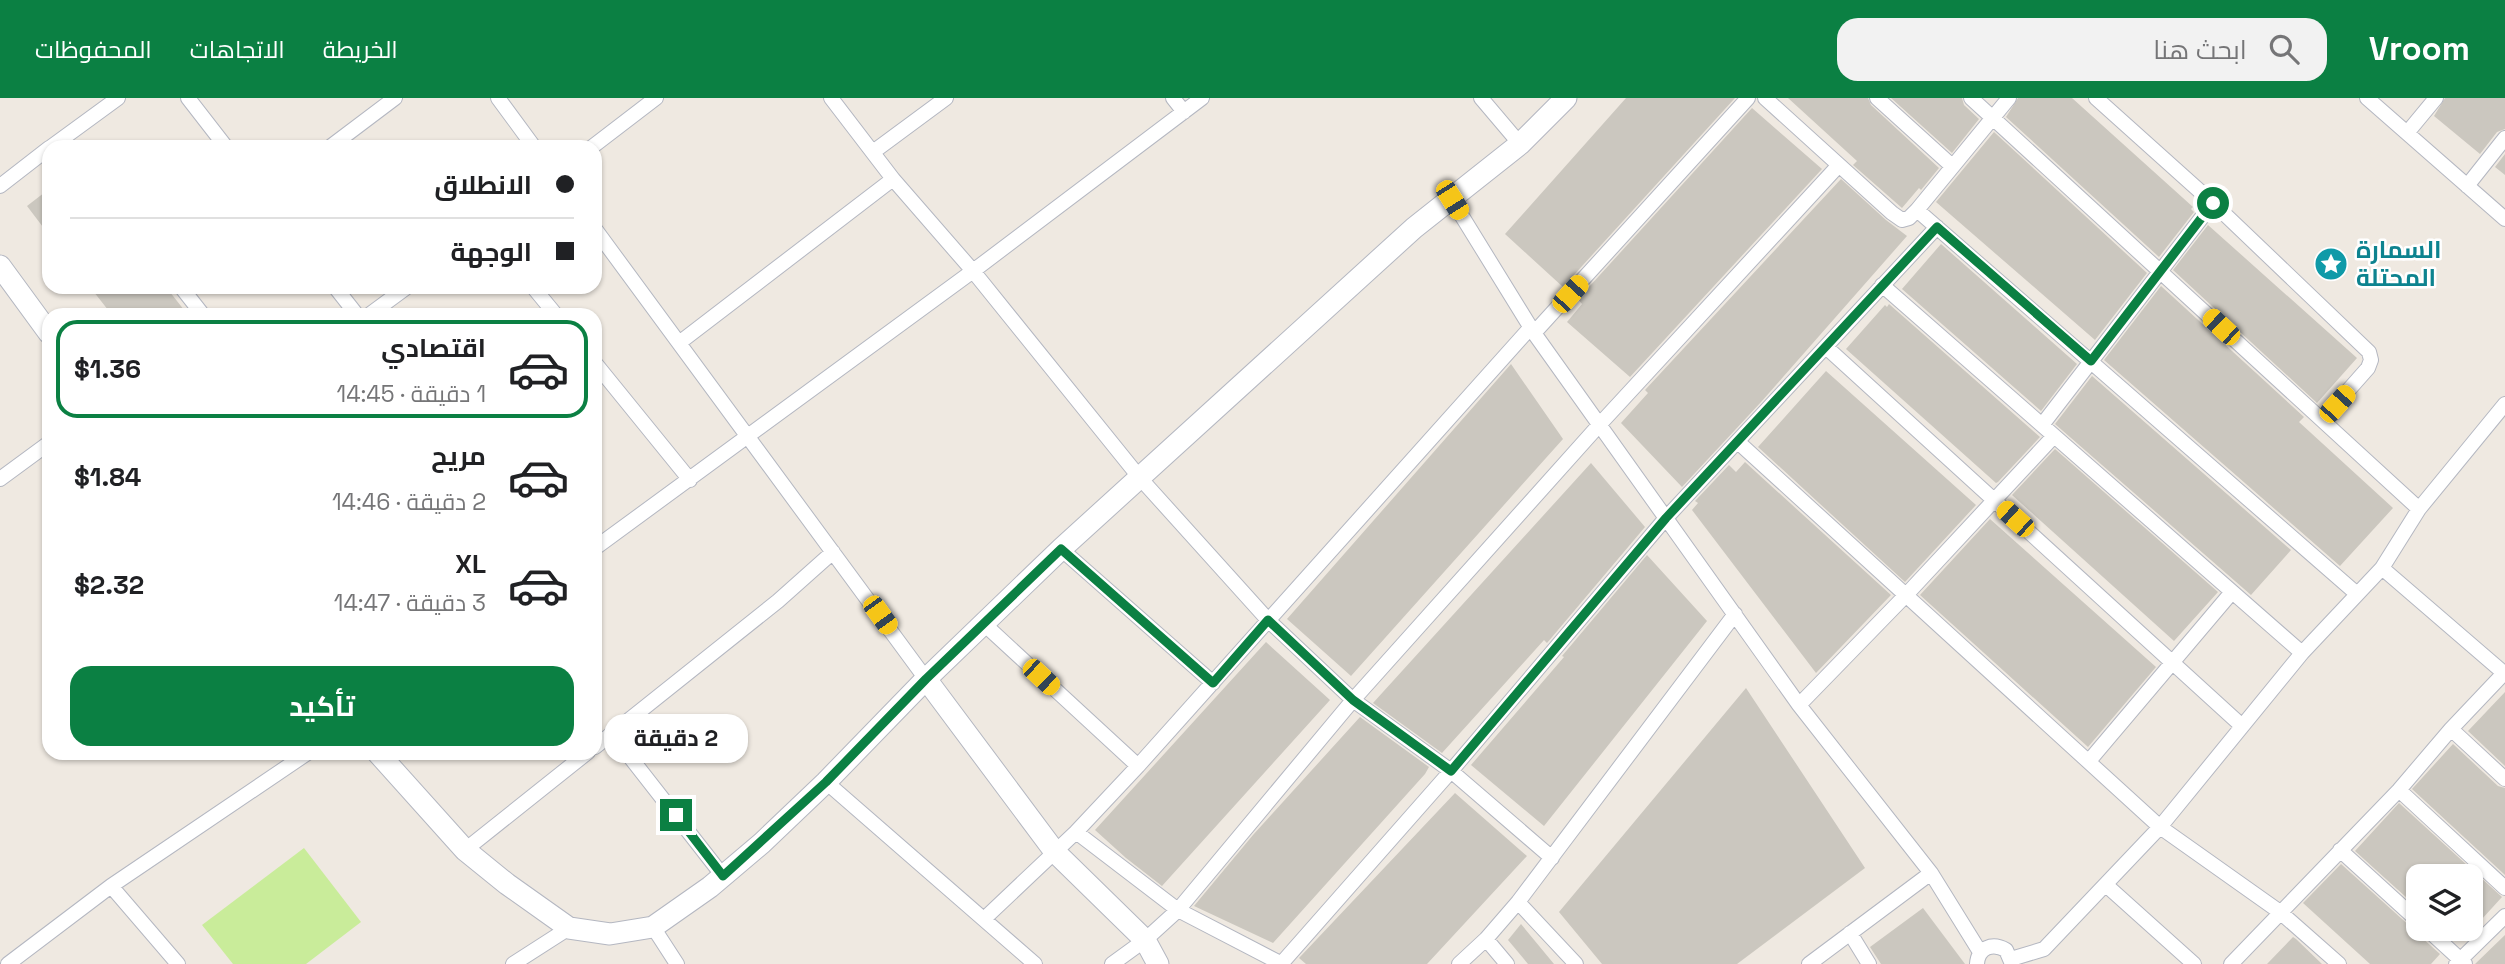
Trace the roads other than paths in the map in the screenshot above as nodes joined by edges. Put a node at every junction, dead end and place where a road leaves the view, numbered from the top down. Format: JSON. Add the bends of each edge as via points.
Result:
{"nodes":[{"id":1,"x":118,"y":98,"type":"edge"},
{"id":2,"x":188,"y":98,"type":"edge"},
{"id":3,"x":395,"y":98,"type":"edge"},
{"id":4,"x":498,"y":98,"type":"edge"},
{"id":5,"x":656,"y":98,"type":"edge"},
{"id":6,"x":831,"y":98,"type":"edge"},
{"id":7,"x":946,"y":98,"type":"edge"},
{"id":8,"x":1172,"y":98,"type":"edge"},
{"id":9,"x":1202,"y":98,"type":"edge"},
{"id":10,"x":1481,"y":98,"type":"edge"},
{"id":11,"x":1566,"y":98,"type":"edge"},
{"id":12,"x":1748,"y":98,"type":"edge"},
{"id":13,"x":1765,"y":98,"type":"edge"},
{"id":14,"x":1877,"y":98,"type":"edge"},
{"id":15,"x":1971,"y":98,"type":"edge"},
{"id":16,"x":2008,"y":98,"type":"edge"},
{"id":17,"x":2096,"y":98,"type":"edge"},
{"id":18,"x":2367,"y":98,"type":"edge"},
{"id":19,"x":2436,"y":98,"type":"edge"},
{"id":20,"x":1184,"y":112,"type":"junction"},
{"id":21,"x":1992,"y":118,"type":"junction"},
{"id":22,"x":2407,"y":133,"type":"junction"},
{"id":23,"x":2505,"y":138,"type":"edge"},
{"id":24,"x":70,"y":140,"type":"edge"},
{"id":25,"x":221,"y":140,"type":"edge"},
{"id":26,"x":339,"y":140,"type":"edge"},
{"id":27,"x":529,"y":140,"type":"edge"},
{"id":28,"x":601,"y":140,"type":"edge"},
{"id":29,"x":1520,"y":144,"type":"junction"},
{"id":30,"x":873,"y":152,"type":"junction"},
{"id":31,"x":42,"y":154,"type":"edge"},
{"id":32,"x":1839,"y":165,"type":"junction"},
{"id":33,"x":1952,"y":166,"type":"junction"},
{"id":34,"x":893,"y":179,"type":"junction"},
{"id":35,"x":0,"y":186,"type":"edge"},
{"id":36,"x":2467,"y":186,"type":"junction"},
{"id":37,"x":1452,"y":200,"type":"junction"},
{"id":38,"x":2213,"y":203,"type":"junction"},
{"id":39,"x":1917,"y":210,"type":"junction"},
{"id":40,"x":2505,"y":219,"type":"edge"},
{"id":41,"x":1937,"y":227,"type":"junction"},
{"id":42,"x":602,"y":238,"type":"edge"},
{"id":43,"x":0,"y":266,"type":"edge"},
{"id":44,"x":973,"y":271,"type":"junction"},
{"id":45,"x":2161,"y":271,"type":"junction"},
{"id":46,"x":1882,"y":285,"type":"junction"},
{"id":47,"x":340,"y":294,"type":"edge"},
{"id":48,"x":398,"y":294,"type":"edge"},
{"id":49,"x":539,"y":294,"type":"edge"},
{"id":50,"x":352,"y":308,"type":"edge"},
{"id":51,"x":378,"y":308,"type":"edge"},
{"id":52,"x":550,"y":308,"type":"edge"},
{"id":53,"x":42,"y":323,"type":"edge"},
{"id":54,"x":1533,"y":330,"type":"junction"},
{"id":55,"x":679,"y":343,"type":"junction"},
{"id":56,"x":1826,"y":347,"type":"junction"},
{"id":57,"x":2091,"y":361,"type":"junction"},
{"id":58,"x":602,"y":372,"type":"edge"},
{"id":59,"x":2505,"y":404,"type":"edge"},
{"id":60,"x":2322,"y":421,"type":"junction"},
{"id":61,"x":1600,"y":424,"type":"junction"},
{"id":62,"x":2042,"y":425,"type":"junction"},
{"id":63,"x":747,"y":436,"type":"junction"},
{"id":64,"x":2054,"y":436,"type":"junction"},
{"id":65,"x":1738,"y":442,"type":"junction"},
{"id":66,"x":42,"y":448,"type":"edge"},
{"id":67,"x":1140,"y":478,"type":"junction"},
{"id":68,"x":0,"y":479,"type":"edge"},
{"id":69,"x":690,"y":480,"type":"junction"},
{"id":70,"x":1995,"y":501,"type":"junction"},
{"id":71,"x":2419,"y":509,"type":"junction"},
{"id":72,"x":1666,"y":518,"type":"junction"},
{"id":73,"x":602,"y":543,"type":"edge"},
{"id":74,"x":1061,"y":549,"type":"junction"},
{"id":75,"x":833,"y":552,"type":"junction"},
{"id":76,"x":2382,"y":568,"type":"junction"},
{"id":77,"x":2232,"y":592,"type":"junction"},
{"id":78,"x":2357,"y":594,"type":"junction"},
{"id":79,"x":1906,"y":595,"type":"junction"},
{"id":80,"x":1735,"y":614,"type":"junction"},
{"id":81,"x":1268,"y":620,"type":"junction"},
{"id":82,"x":983,"y":623,"type":"junction"},
{"id":83,"x":2302,"y":653,"type":"junction"},
{"id":84,"x":2173,"y":662,"type":"junction"},
{"id":85,"x":2505,"y":673,"type":"edge"},
{"id":86,"x":926,"y":679,"type":"junction"},
{"id":87,"x":1213,"y":683,"type":"junction"},
{"id":88,"x":1353,"y":700,"type":"junction"},
{"id":89,"x":1800,"y":705,"type":"junction"},
{"id":90,"x":2242,"y":726,"type":"junction"},
{"id":91,"x":2451,"y":729,"type":"junction"},
{"id":92,"x":612,"y":734,"type":"junction"},
{"id":93,"x":602,"y":742,"type":"edge"},
{"id":94,"x":297,"y":760,"type":"edge"},
{"id":95,"x":384,"y":760,"type":"edge"},
{"id":96,"x":579,"y":760,"type":"edge"},
{"id":97,"x":2089,"y":761,"type":"junction"},
{"id":98,"x":1138,"y":766,"type":"junction"},
{"id":99,"x":1451,"y":771,"type":"junction"},
{"id":100,"x":2505,"y":779,"type":"edge"},
{"id":101,"x":826,"y":782,"type":"junction"},
{"id":102,"x":2399,"y":790,"type":"junction"},
{"id":103,"x":2160,"y":827,"type":"junction"},
{"id":104,"x":1076,"y":832,"type":"junction"},
{"id":105,"x":465,"y":850,"type":"junction"},
{"id":106,"x":2340,"y":850,"type":"junction"},
{"id":107,"x":1055,"y":852,"type":"junction"},
{"id":108,"x":1552,"y":858,"type":"junction"},
{"id":109,"x":1931,"y":873,"type":"junction"},
{"id":110,"x":723,"y":876,"type":"junction"},
{"id":111,"x":2106,"y":885,"type":"junction"},
{"id":112,"x":111,"y":886,"type":"junction"},
{"id":113,"x":2505,"y":888,"type":"edge"},
{"id":114,"x":1518,"y":902,"type":"junction"},
{"id":115,"x":1178,"y":910,"type":"junction"},
{"id":116,"x":2406,"y":910,"type":"edge"},
{"id":117,"x":2280,"y":912,"type":"junction"},
{"id":118,"x":2505,"y":916,"type":"edge"},
{"id":119,"x":984,"y":919,"type":"junction"},
{"id":120,"x":569,"y":928,"type":"junction"},
{"id":121,"x":653,"y":928,"type":"junction"},
{"id":122,"x":1850,"y":933,"type":"junction"},
{"id":123,"x":1486,"y":939,"type":"junction"},
{"id":124,"x":1145,"y":940,"type":"junction"},
{"id":125,"x":2439,"y":941,"type":"edge"},
{"id":126,"x":1978,"y":958,"type":"edge"},
{"id":127,"x":2011,"y":962,"type":"edge"},
{"id":128,"x":2460,"y":962,"type":"edge"},
{"id":129,"x":8,"y":964,"type":"edge"},
{"id":130,"x":177,"y":964,"type":"edge"},
{"id":131,"x":513,"y":964,"type":"edge"},
{"id":132,"x":677,"y":964,"type":"edge"},
{"id":133,"x":1035,"y":964,"type":"edge"},
{"id":134,"x":1112,"y":964,"type":"edge"},
{"id":135,"x":1158,"y":964,"type":"edge"},
{"id":136,"x":1282,"y":964,"type":"edge"},
{"id":137,"x":1459,"y":964,"type":"edge"},
{"id":138,"x":1507,"y":964,"type":"edge"},
{"id":139,"x":1576,"y":964,"type":"edge"},
{"id":140,"x":1809,"y":964,"type":"edge"},
{"id":141,"x":1869,"y":964,"type":"edge"},
{"id":142,"x":2194,"y":964,"type":"edge"},
{"id":143,"x":2231,"y":964,"type":"edge"},
{"id":144,"x":2339,"y":964,"type":"edge"}],
"edges":[{"from":1,"to":24,"type":"street"},
{"from":2,"to":25,"type":"street"},
{"from":3,"to":26,"type":"street"},
{"from":4,"to":27,"type":"street"},
{"from":5,"to":28,"type":"street"},
{"from":6,"to":30,"type":"street"},
{"from":7,"to":30,"type":"street"},
{"from":8,"to":20,"type":"street"},
{"from":9,"to":20,"type":"street"},
{"from":10,"to":29,"type":"street"},
{"from":11,"to":29,"type":"street"},
{"from":12,"to":54,"type":"street"},
{"from":13,"to":32,"type":"street"},
{"from":14,"to":33,"type":"street"},
{"from":15,"to":21,"type":"street"},
{"from":16,"to":21,"type":"street"},
{"from":17,"to":38,"type":"street"},
{"from":18,"to":22,"type":"street"},
{"from":19,"to":22,"type":"street"},
{"from":20,"to":44,"type":"street"},
{"from":21,"to":33,"type":"street"},
{"from":21,"to":45,"type":"street"},
{"from":22,"to":36,"type":"street"},
{"from":23,"to":36,"type":"street"},
{"from":29,"to":37,"type":"street"},
{"from":30,"to":34,"type":"street"},
{"from":31,"to":35,"type":"street"},
{"from":32,"to":39,"type":"street","via":[[1898,218],[1909,218]]},
{"from":32,"to":61,"type":"street"},
{"from":33,"to":39,"type":"street"},
{"from":34,"to":44,"type":"street"},
{"from":34,"to":55,"type":"street"},
{"from":36,"to":40,"type":"street"},
{"from":37,"to":54,"type":"street"},
{"from":37,"to":67,"type":"street","via":[[1404,238]]},
{"from":38,"to":45,"type":"street"},
{"from":38,"to":60,"type":"street","via":[[2369,352],[2368,368]]},
{"from":39,"to":41,"type":"street"},
{"from":41,"to":46,"type":"street"},
{"from":41,"to":57,"type":"street"},
{"from":42,"to":55,"type":"street"},
{"from":43,"to":53,"type":"street"},
{"from":44,"to":63,"type":"street"},
{"from":44,"to":67,"type":"street"},
{"from":45,"to":57,"type":"street"},
{"from":45,"to":60,"type":"street"},
{"from":46,"to":56,"type":"street"},
{"from":46,"to":62,"type":"street"},
{"from":47,"to":50,"type":"street"},
{"from":48,"to":51,"type":"street"},
{"from":49,"to":52,"type":"street"},
{"from":54,"to":61,"type":"street"},
{"from":54,"to":81,"type":"street"},
{"from":55,"to":63,"type":"street"},
{"from":56,"to":65,"type":"street"},
{"from":56,"to":70,"type":"street"},
{"from":57,"to":62,"type":"street"},
{"from":57,"to":78,"type":"street"},
{"from":58,"to":69,"type":"street"},
{"from":59,"to":71,"type":"street"},
{"from":60,"to":71,"type":"street"},
{"from":61,"to":72,"type":"street"},
{"from":61,"to":88,"type":"street"},
{"from":62,"to":64,"type":"street"},
{"from":63,"to":69,"type":"street"},
{"from":63,"to":75,"type":"street"},
{"from":64,"to":70,"type":"street"},
{"from":64,"to":77,"type":"street"},
{"from":65,"to":72,"type":"street"},
{"from":65,"to":79,"type":"street"},
{"from":66,"to":68,"type":"street"},
{"from":67,"to":74,"type":"street"},
{"from":67,"to":81,"type":"street"},
{"from":69,"to":73,"type":"street"},
{"from":70,"to":79,"type":"street"},
{"from":70,"to":84,"type":"street"},
{"from":71,"to":76,"type":"street"},
{"from":72,"to":80,"type":"street"},
{"from":72,"to":99,"type":"street"},
{"from":74,"to":82,"type":"street"},
{"from":74,"to":87,"type":"street"},
{"from":75,"to":86,"type":"street"},
{"from":75,"to":92,"type":"street"},
{"from":76,"to":78,"type":"street"},
{"from":76,"to":85,"type":"street"},
{"from":77,"to":83,"type":"street"},
{"from":77,"to":84,"type":"street"},
{"from":78,"to":83,"type":"street"},
{"from":79,"to":89,"type":"street"},
{"from":79,"to":97,"type":"street"},
{"from":80,"to":89,"type":"street"},
{"from":80,"to":108,"type":"street"},
{"from":81,"to":87,"type":"street"},
{"from":81,"to":88,"type":"street"},
{"from":82,"to":86,"type":"street"},
{"from":82,"to":98,"type":"street"},
{"from":83,"to":90,"type":"street"},
{"from":84,"to":90,"type":"street"},
{"from":84,"to":97,"type":"street"},
{"from":85,"to":91,"type":"street"},
{"from":86,"to":101,"type":"street"},
{"from":86,"to":107,"type":"street"},
{"from":87,"to":98,"type":"street"},
{"from":88,"to":99,"type":"street"},
{"from":88,"to":115,"type":"street"},
{"from":89,"to":109,"type":"street"},
{"from":90,"to":103,"type":"street"},
{"from":91,"to":100,"type":"street"},
{"from":91,"to":102,"type":"street"},
{"from":92,"to":93,"type":"street"},
{"from":92,"to":110,"type":"street"},
{"from":94,"to":112,"type":"street"},
{"from":95,"to":105,"type":"street"},
{"from":96,"to":105,"type":"street"},
{"from":97,"to":103,"type":"street"},
{"from":98,"to":104,"type":"street"},
{"from":99,"to":108,"type":"street"},
{"from":99,"to":136,"type":"street"},
{"from":101,"to":110,"type":"street"},
{"from":101,"to":119,"type":"street"},
{"from":102,"to":106,"type":"street"},
{"from":102,"to":113,"type":"street"},
{"from":103,"to":111,"type":"street"},
{"from":103,"to":117,"type":"street"},
{"from":104,"to":107,"type":"street"},
{"from":104,"to":115,"type":"street"},
{"from":105,"to":120,"type":"street"},
{"from":106,"to":116,"type":"street"},
{"from":106,"to":117,"type":"street"},
{"from":107,"to":119,"type":"street"},
{"from":107,"to":124,"type":"street"},
{"from":108,"to":114,"type":"street"},
{"from":109,"to":122,"type":"street"},
{"from":109,"to":126,"type":"street"},
{"from":110,"to":121,"type":"street"},
{"from":111,"to":127,"type":"street","via":[[2044,949]]},
{"from":111,"to":142,"type":"street"},
{"from":112,"to":129,"type":"street"},
{"from":112,"to":130,"type":"street"},
{"from":114,"to":123,"type":"street"},
{"from":114,"to":139,"type":"street"},
{"from":115,"to":124,"type":"street"},
{"from":115,"to":136,"type":"street"},
{"from":117,"to":143,"type":"street"},
{"from":117,"to":144,"type":"street"},
{"from":118,"to":128,"type":"street"},
{"from":119,"to":133,"type":"street"},
{"from":120,"to":121,"type":"street","via":[[610,934]]},
{"from":120,"to":131,"type":"street"},
{"from":121,"to":132,"type":"street"},
{"from":122,"to":140,"type":"street"},
{"from":122,"to":141,"type":"street"},
{"from":123,"to":137,"type":"street"},
{"from":123,"to":138,"type":"street"},
{"from":124,"to":134,"type":"street"},
{"from":124,"to":135,"type":"street"},
{"from":125,"to":128,"type":"street"},
{"from":126,"to":127,"type":"street","via":[[1995,946],[2006,950]]}]}
